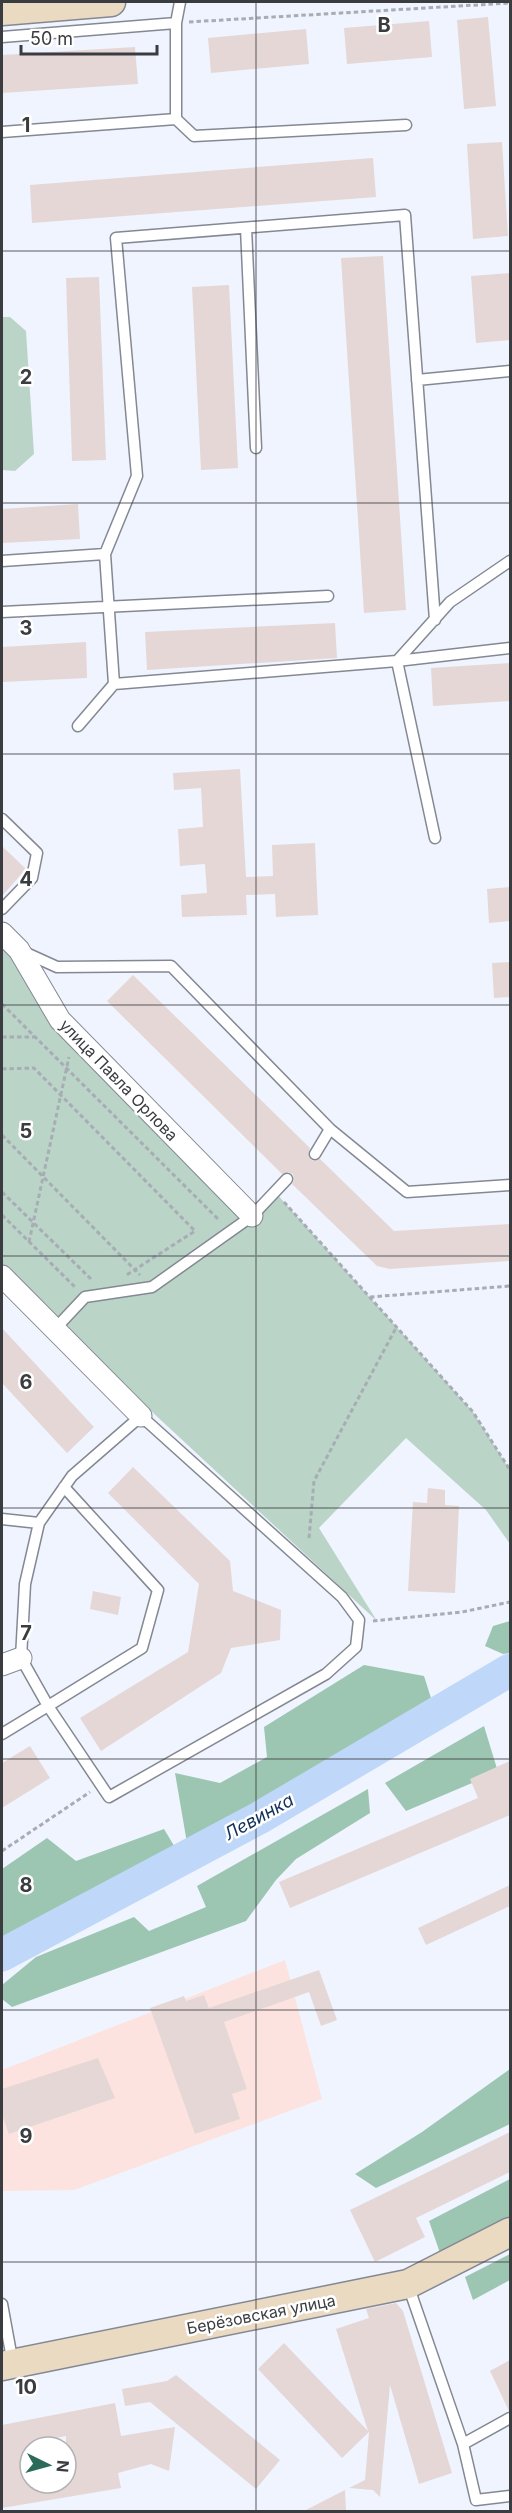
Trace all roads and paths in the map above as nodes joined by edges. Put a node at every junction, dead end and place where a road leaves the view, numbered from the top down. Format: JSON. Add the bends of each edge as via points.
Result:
{"nodes":[{"id":1,"x":111,"y":2,"type":"edge"},
{"id":2,"x":180,"y":2,"type":"edge"},
{"id":3,"x":510,"y":3,"type":"edge"},
{"id":4,"x":2,"y":11,"type":"edge"},
{"id":5,"x":176,"y":23,"type":"junction"},
{"id":6,"x":2,"y":37,"type":"edge"},
{"id":7,"x":176,"y":119,"type":"junction"},
{"id":8,"x":406,"y":125,"type":"dead end"},
{"id":9,"x":2,"y":132,"type":"edge"},
{"id":10,"x":246,"y":228,"type":"junction"},
{"id":11,"x":510,"y":371,"type":"edge"},
{"id":12,"x":417,"y":380,"type":"junction"},
{"id":13,"x":256,"y":448,"type":"dead end"},
{"id":14,"x":105,"y":554,"type":"junction"},
{"id":15,"x":2,"y":561,"type":"edge"},
{"id":16,"x":510,"y":561,"type":"edge"},
{"id":17,"x":328,"y":596,"type":"dead end"},
{"id":18,"x":110,"y":606,"type":"junction"},
{"id":19,"x":2,"y":612,"type":"edge"},
{"id":20,"x":435,"y":620,"type":"junction"},
{"id":21,"x":510,"y":648,"type":"edge"},
{"id":22,"x":397,"y":660,"type":"junction"},
{"id":23,"x":114,"y":684,"type":"junction"},
{"id":24,"x":78,"y":726,"type":"dead end"},
{"id":25,"x":2,"y":819,"type":"edge"},
{"id":26,"x":435,"y":838,"type":"dead end"},
{"id":27,"x":2,"y":909,"type":"edge"},
{"id":28,"x":2,"y":933,"type":"edge"},
{"id":29,"x":20,"y":950,"type":"junction"},
{"id":30,"x":2,"y":1004,"type":"edge"},
{"id":31,"x":74,"y":1035,"type":"junction"},
{"id":32,"x":2,"y":1037,"type":"edge"},
{"id":33,"x":35,"y":1037,"type":"junction"},
{"id":34,"x":2,"y":1069,"type":"edge"},
{"id":35,"x":67,"y":1069,"type":"junction"},
{"id":36,"x":61,"y":1096,"type":"junction"},
{"id":37,"x":330,"y":1129,"type":"junction"},
{"id":38,"x":2,"y":1135,"type":"edge"},
{"id":39,"x":315,"y":1154,"type":"dead end"},
{"id":40,"x":43,"y":1177,"type":"junction"},
{"id":41,"x":287,"y":1179,"type":"dead end"},
{"id":42,"x":510,"y":1185,"type":"edge"},
{"id":43,"x":2,"y":1192,"type":"edge"},
{"id":44,"x":275,"y":1192,"type":"junction"},
{"id":45,"x":2,"y":1215,"type":"edge"},
{"id":46,"x":252,"y":1216,"type":"junction"},
{"id":47,"x":33,"y":1223,"type":"junction"},
{"id":48,"x":230,"y":1231,"type":"junction"},
{"id":49,"x":29,"y":1242,"type":"junction"},
{"id":50,"x":135,"y":1270,"type":"junction"},
{"id":51,"x":2,"y":1276,"type":"edge"},
{"id":52,"x":123,"y":1278,"type":"dead end"},
{"id":53,"x":104,"y":1280,"type":"dead end"},
{"id":54,"x":510,"y":1286,"type":"edge"},
{"id":55,"x":152,"y":1287,"type":"junction"},
{"id":56,"x":85,"y":1297,"type":"junction"},
{"id":57,"x":370,"y":1297,"type":"junction"},
{"id":58,"x":397,"y":1326,"type":"junction"},
{"id":59,"x":54,"y":1329,"type":"junction"},
{"id":60,"x":141,"y":1416,"type":"junction"},
{"id":61,"x":510,"y":1470,"type":"edge"},
{"id":62,"x":64,"y":1487,"type":"junction"},
{"id":63,"x":2,"y":1519,"type":"edge"},
{"id":64,"x":39,"y":1523,"type":"junction"},
{"id":65,"x":309,"y":1538,"type":"dead end"},
{"id":66,"x":510,"y":1602,"type":"edge"},
{"id":67,"x":359,"y":1620,"type":"junction"},
{"id":68,"x":11,"y":1662,"type":"edge"},
{"id":69,"x":48,"y":1706,"type":"junction"},
{"id":70,"x":2,"y":1734,"type":"edge"},
{"id":71,"x":101,"y":1785,"type":"junction"},
{"id":72,"x":2,"y":1851,"type":"edge"},
{"id":73,"x":510,"y":2232,"type":"edge"},
{"id":74,"x":408,"y":2284,"type":"junction"},
{"id":75,"x":2,"y":2304,"type":"edge"},
{"id":76,"x":7,"y":2365,"type":"edge"},
{"id":77,"x":510,"y":2418,"type":"edge"},
{"id":78,"x":463,"y":2444,"type":"junction"},
{"id":79,"x":510,"y":2496,"type":"edge"},
{"id":80,"x":476,"y":2506,"type":"edge"}],
"edges":[{"from":1,"to":4,"type":"street"},
{"from":2,"to":5,"type":"lane"},
{"from":3,"to":5,"type":"path"},
{"from":5,"to":6,"type":"lane"},
{"from":5,"to":7,"type":"lane"},
{"from":7,"to":8,"type":"lane","via":[[194,136]]},
{"from":7,"to":9,"type":"lane"},
{"from":10,"to":12,"type":"lane","via":[[405,215]]},
{"from":10,"to":13,"type":"lane"},
{"from":10,"to":14,"type":"lane","via":[[116,238],[136,476]]},
{"from":11,"to":12,"type":"lane"},
{"from":12,"to":20,"type":"lane"},
{"from":14,"to":15,"type":"lane"},
{"from":14,"to":18,"type":"lane"},
{"from":16,"to":20,"type":"lane","via":[[450,602]]},
{"from":17,"to":18,"type":"lane"},
{"from":18,"to":19,"type":"lane"},
{"from":18,"to":23,"type":"lane"},
{"from":20,"to":22,"type":"lane"},
{"from":21,"to":22,"type":"lane"},
{"from":22,"to":23,"type":"lane"},
{"from":22,"to":26,"type":"lane"},
{"from":23,"to":24,"type":"lane"},
{"from":25,"to":27,"type":"lane","via":[[37,853],[32,878]]},
{"from":28,"to":29,"type":"street","name":"улица Павла Орлова"},
{"from":29,"to":31,"type":"street","name":"улица Павла Орлова","via":[[60,1020]]},
{"from":29,"to":37,"type":"lane","via":[[57,967],[171,966]]},
{"from":30,"to":33,"type":"path"},
{"from":31,"to":35,"type":"path"},
{"from":31,"to":46,"type":"street","name":"улица Павла Орлова"},
{"from":32,"to":33,"type":"path"},
{"from":33,"to":35,"type":"path"},
{"from":34,"to":36,"type":"path","via":[[34,1068]]},
{"from":35,"to":36,"type":"path"},
{"from":35,"to":48,"type":"path"},
{"from":36,"to":40,"type":"path"},
{"from":36,"to":50,"type":"path","via":[[195,1231]]},
{"from":37,"to":39,"type":"lane"},
{"from":37,"to":42,"type":"lane","via":[[407,1192]]},
{"from":38,"to":40,"type":"path"},
{"from":40,"to":47,"type":"path"},
{"from":40,"to":50,"type":"path"},
{"from":41,"to":44,"type":"lane"},
{"from":43,"to":47,"type":"path"},
{"from":44,"to":46,"type":"lane"},
{"from":44,"to":57,"type":"path"},
{"from":45,"to":49,"type":"path"},
{"from":46,"to":48,"type":"lane"},
{"from":47,"to":49,"type":"path"},
{"from":47,"to":53,"type":"path","via":[[94,1282]]},
{"from":48,"to":55,"type":"lane"},
{"from":49,"to":56,"type":"path"},
{"from":50,"to":52,"type":"path"},
{"from":50,"to":55,"type":"path"},
{"from":51,"to":59,"type":"street"},
{"from":54,"to":57,"type":"path"},
{"from":55,"to":56,"type":"lane"},
{"from":56,"to":59,"type":"lane"},
{"from":57,"to":58,"type":"path"},
{"from":58,"to":61,"type":"path","via":[[473,1412]]},
{"from":58,"to":65,"type":"path","via":[[314,1481]]},
{"from":59,"to":60,"type":"street"},
{"from":60,"to":62,"type":"lane"},
{"from":60,"to":67,"type":"lane","via":[[342,1597]]},
{"from":62,"to":64,"type":"lane"},
{"from":62,"to":69,"type":"lane","via":[[158,1590],[142,1648]]},
{"from":63,"to":64,"type":"lane"},
{"from":64,"to":68,"type":"lane"},
{"from":66,"to":67,"type":"path","via":[[462,1612]]},
{"from":67,"to":71,"type":"lane","via":[[356,1647],[326,1674],[109,1797]]},
{"from":68,"to":69,"type":"lane"},
{"from":69,"to":70,"type":"lane"},
{"from":69,"to":71,"type":"lane"},
{"from":71,"to":72,"type":"path"},
{"from":73,"to":74,"type":"street","name":"Берёзовская улица"},
{"from":74,"to":76,"type":"street","name":"Берёзовская улица"},
{"from":74,"to":78,"type":"lane"},
{"from":75,"to":76,"type":"lane"},
{"from":77,"to":78,"type":"lane"},
{"from":78,"to":80,"type":"lane"},
{"from":79,"to":80,"type":"lane"}]}
